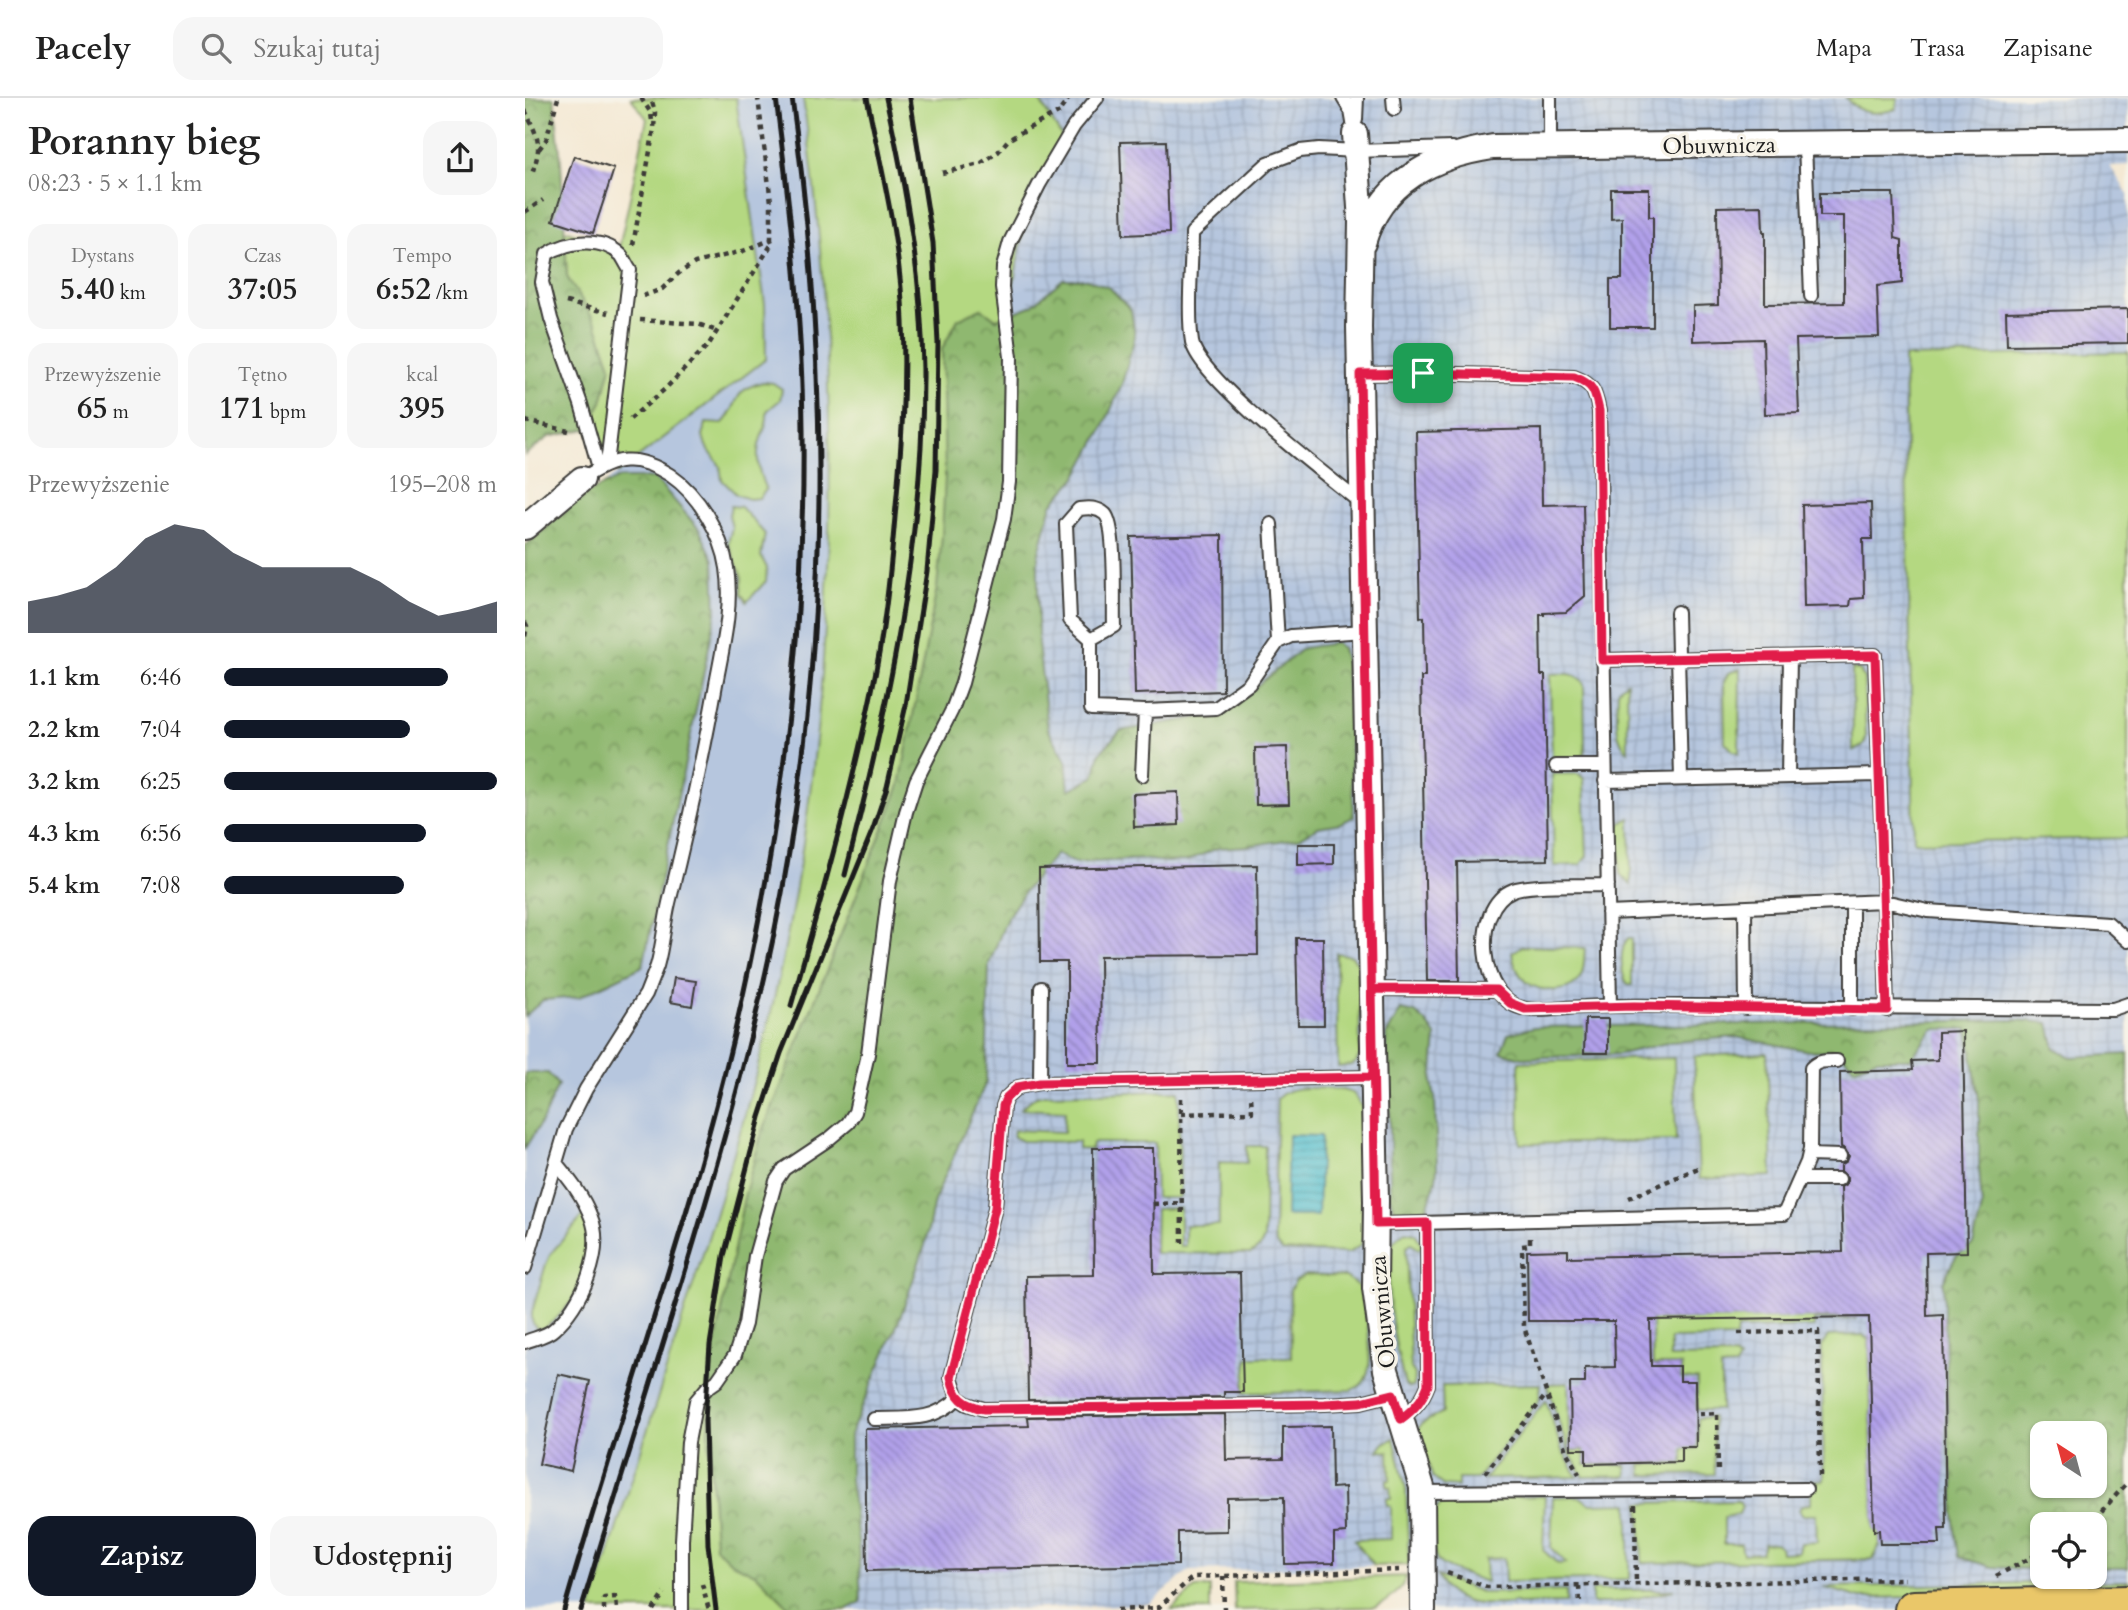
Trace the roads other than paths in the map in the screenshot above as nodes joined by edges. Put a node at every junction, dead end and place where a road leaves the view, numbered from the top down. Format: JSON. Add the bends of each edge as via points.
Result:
{"nodes":[{"id":1,"x":1097,"y":98,"type":"edge"},
{"id":2,"x":1343,"y":98,"type":"edge"},
{"id":3,"x":1357,"y":98,"type":"edge"},
{"id":4,"x":1550,"y":98,"type":"edge"},
{"id":5,"x":2128,"y":140,"type":"edge"},
{"id":6,"x":1356,"y":143,"type":"junction"},
{"id":7,"x":1805,"y":144,"type":"junction"},
{"id":8,"x":1550,"y":146,"type":"junction"},
{"id":9,"x":1493,"y":147,"type":"junction"},
{"id":10,"x":1361,"y":254,"type":"junction"},
{"id":11,"x":1811,"y":296,"type":"dead end"},
{"id":12,"x":1360,"y":374,"type":"junction"},
{"id":13,"x":591,"y":436,"type":"junction"},
{"id":14,"x":610,"y":436,"type":"junction"},
{"id":15,"x":596,"y":470,"type":"junction"},
{"id":16,"x":1363,"y":505,"type":"junction"},
{"id":17,"x":1272,"y":524,"type":"dead end"},
{"id":18,"x":525,"y":527,"type":"edge"},
{"id":19,"x":1677,"y":612,"type":"dead end"},
{"id":20,"x":1365,"y":631,"type":"junction"},
{"id":21,"x":1091,"y":639,"type":"junction"},
{"id":22,"x":1278,"y":642,"type":"junction"},
{"id":23,"x":1790,"y":657,"type":"junction"},
{"id":24,"x":1678,"y":659,"type":"junction"},
{"id":25,"x":1602,"y":660,"type":"junction"},
{"id":26,"x":1145,"y":710,"type":"junction"},
{"id":27,"x":1556,"y":766,"type":"dead end"},
{"id":28,"x":1605,"y":766,"type":"junction"},
{"id":29,"x":1142,"y":775,"type":"dead end"},
{"id":30,"x":1879,"y":775,"type":"junction"},
{"id":31,"x":1788,"y":777,"type":"junction"},
{"id":32,"x":1681,"y":779,"type":"junction"},
{"id":33,"x":1605,"y":781,"type":"junction"},
{"id":34,"x":1608,"y":885,"type":"junction"},
{"id":35,"x":1884,"y":901,"type":"junction"},
{"id":36,"x":1852,"y":904,"type":"junction"},
{"id":37,"x":1745,"y":908,"type":"junction"},
{"id":38,"x":1608,"y":914,"type":"junction"},
{"id":39,"x":2128,"y":941,"type":"edge"},
{"id":40,"x":1041,"y":988,"type":"dead end"},
{"id":41,"x":1372,"y":989,"type":"junction"},
{"id":42,"x":1496,"y":990,"type":"junction"},
{"id":43,"x":2128,"y":1004,"type":"edge"},
{"id":44,"x":1610,"y":1006,"type":"junction"},
{"id":45,"x":1746,"y":1008,"type":"junction"},
{"id":46,"x":1852,"y":1009,"type":"junction"},
{"id":47,"x":1887,"y":1010,"type":"junction"},
{"id":48,"x":1837,"y":1061,"type":"dead end"},
{"id":49,"x":1373,"y":1077,"type":"junction"},
{"id":50,"x":1040,"y":1083,"type":"junction"},
{"id":51,"x":1809,"y":1155,"type":"junction"},
{"id":52,"x":1840,"y":1156,"type":"dead end"},
{"id":53,"x":556,"y":1163,"type":"junction"},
{"id":54,"x":1800,"y":1179,"type":"junction"},
{"id":55,"x":1839,"y":1179,"type":"dead end"},
{"id":56,"x":1427,"y":1223,"type":"junction"},
{"id":57,"x":1376,"y":1224,"type":"junction"},
{"id":58,"x":525,"y":1268,"type":"edge"},
{"id":59,"x":525,"y":1342,"type":"edge"},
{"id":60,"x":1393,"y":1394,"type":"junction"},
{"id":61,"x":958,"y":1398,"type":"junction"},
{"id":62,"x":874,"y":1419,"type":"dead end"},
{"id":63,"x":1401,"y":1419,"type":"junction"},
{"id":64,"x":1807,"y":1483,"type":"road end"},
{"id":65,"x":1422,"y":1492,"type":"junction"},
{"id":66,"x":1912,"y":1595,"type":"edge"},
{"id":67,"x":2128,"y":1605,"type":"edge"},
{"id":68,"x":682,"y":1610,"type":"edge"},
{"id":69,"x":1423,"y":1610,"type":"edge"}],
"edges":[{"from":1,"to":68,"type":"lane","via":[[1074,126],[1033,197],[1003,267],[1012,376],[1004,519],[962,683],[906,812],[890,881],[868,1054],[855,1112],[848,1123],[785,1169],[776,1181],[735,1355],[696,1401],[688,1442]]},
{"from":2,"to":6,"type":"lane","via":[[1351,111]]},
{"from":3,"to":6,"type":"lane"},
{"from":4,"to":8,"type":"lane"},
{"from":5,"to":7,"type":"street","name":"Obuwnicza"},
{"from":6,"to":9,"type":"lane"},
{"from":6,"to":10,"type":"street","name":"Obuwnicza"},
{"from":6,"to":16,"type":"lane","via":[[1300,151],[1268,163],[1192,233],[1192,343],[1202,364],[1226,390]]},
{"from":7,"to":8,"type":"street","name":"Obuwnicza"},
{"from":7,"to":11,"type":"lane"},
{"from":8,"to":9,"type":"street","name":"Obuwnicza"},
{"from":9,"to":10,"type":"street","name":"Obuwnicza","via":[[1437,160],[1392,190],[1369,225]]},
{"from":10,"to":12,"type":"street","name":"Obuwnicza"},
{"from":12,"to":16,"type":"street","name":"Obuwnicza"},
{"from":12,"to":25,"type":"lane","via":[[1574,377],[1588,382],[1599,411]]},
{"from":13,"to":14,"type":"lane"},
{"from":13,"to":14,"type":"lane","via":[[542,282],[547,254],[574,242],[604,246],[621,256],[629,270]]},
{"from":13,"to":15,"type":"lane"},
{"from":14,"to":15,"type":"lane"},
{"from":15,"to":18,"type":"street"},
{"from":15,"to":53,"type":"lane","via":[[624,460],[649,463],[679,481],[694,497],[718,540],[730,596],[702,765],[657,966],[646,994],[586,1089],[566,1129]]},
{"from":16,"to":20,"type":"street","name":"Obuwnicza"},
{"from":17,"to":22,"type":"lane"},
{"from":19,"to":24,"type":"lane"},
{"from":20,"to":22,"type":"lane","via":[[1291,635]]},
{"from":20,"to":41,"type":"street","name":"Obuwnicza"},
{"from":21,"to":21,"type":"lane","via":[[1070,620],[1066,524],[1079,509],[1092,507],[1105,515],[1112,530],[1114,626]]},
{"from":21,"to":26,"type":"lane","via":[[1091,709]]},
{"from":22,"to":26,"type":"lane","via":[[1249,684],[1216,708]]},
{"from":23,"to":24,"type":"lane"},
{"from":23,"to":30,"type":"lane","via":[[1875,655]]},
{"from":23,"to":31,"type":"lane"},
{"from":24,"to":25,"type":"lane"},
{"from":24,"to":32,"type":"lane"},
{"from":25,"to":28,"type":"lane"},
{"from":26,"to":29,"type":"lane"},
{"from":27,"to":28,"type":"lane"},
{"from":28,"to":33,"type":"lane"},
{"from":30,"to":31,"type":"lane"},
{"from":30,"to":35,"type":"lane"},
{"from":31,"to":32,"type":"lane"},
{"from":32,"to":33,"type":"lane"},
{"from":33,"to":34,"type":"lane"},
{"from":34,"to":38,"type":"lane"},
{"from":34,"to":42,"type":"lane","via":[[1527,887],[1511,891],[1495,904],[1486,932],[1488,965]]},
{"from":35,"to":36,"type":"lane"},
{"from":35,"to":39,"type":"lane","via":[[1928,911],[2108,923]]},
{"from":35,"to":47,"type":"lane"},
{"from":36,"to":37,"type":"lane"},
{"from":36,"to":46,"type":"lane"},
{"from":37,"to":38,"type":"lane"},
{"from":37,"to":45,"type":"lane"},
{"from":38,"to":44,"type":"lane"},
{"from":40,"to":50,"type":"lane"},
{"from":41,"to":42,"type":"lane"},
{"from":41,"to":49,"type":"street","name":"Obuwnicza"},
{"from":42,"to":44,"type":"lane","via":[[1525,1009]]},
{"from":43,"to":47,"type":"lane","via":[[2113,1009]]},
{"from":44,"to":45,"type":"lane"},
{"from":45,"to":46,"type":"lane"},
{"from":46,"to":47,"type":"lane"},
{"from":48,"to":51,"type":"lane","via":[[1821,1061],[1811,1068]]},
{"from":49,"to":50,"type":"lane"},
{"from":49,"to":57,"type":"street","name":"Obuwnicza"},
{"from":50,"to":61,"type":"lane","via":[[1018,1087],[1003,1106],[995,1208],[951,1377]]},
{"from":51,"to":52,"type":"lane"},
{"from":51,"to":54,"type":"lane"},
{"from":53,"to":58,"type":"lane"},
{"from":53,"to":59,"type":"lane","via":[[580,1193],[596,1236],[590,1270],[576,1304],[553,1331]]},
{"from":54,"to":55,"type":"lane"},
{"from":54,"to":56,"type":"lane","via":[[1784,1214]]},
{"from":56,"to":57,"type":"lane"},
{"from":56,"to":63,"type":"lane","via":[[1428,1385],[1424,1397]]},
{"from":57,"to":60,"type":"street","name":"Obuwnicza","via":[[1375,1287]]},
{"from":60,"to":61,"type":"lane","via":[[1325,1404],[984,1409]]},
{"from":60,"to":63,"type":"street","name":"Obuwnicza"},
{"from":61,"to":62,"type":"lane","via":[[932,1416]]},
{"from":63,"to":65,"type":"street","name":"Obuwnicza"},
{"from":64,"to":65,"type":"lane","via":[[1635,1492]]},
{"from":65,"to":69,"type":"street","name":"Obuwnicza"},
{"from":66,"to":67,"type":"main road"}]}
